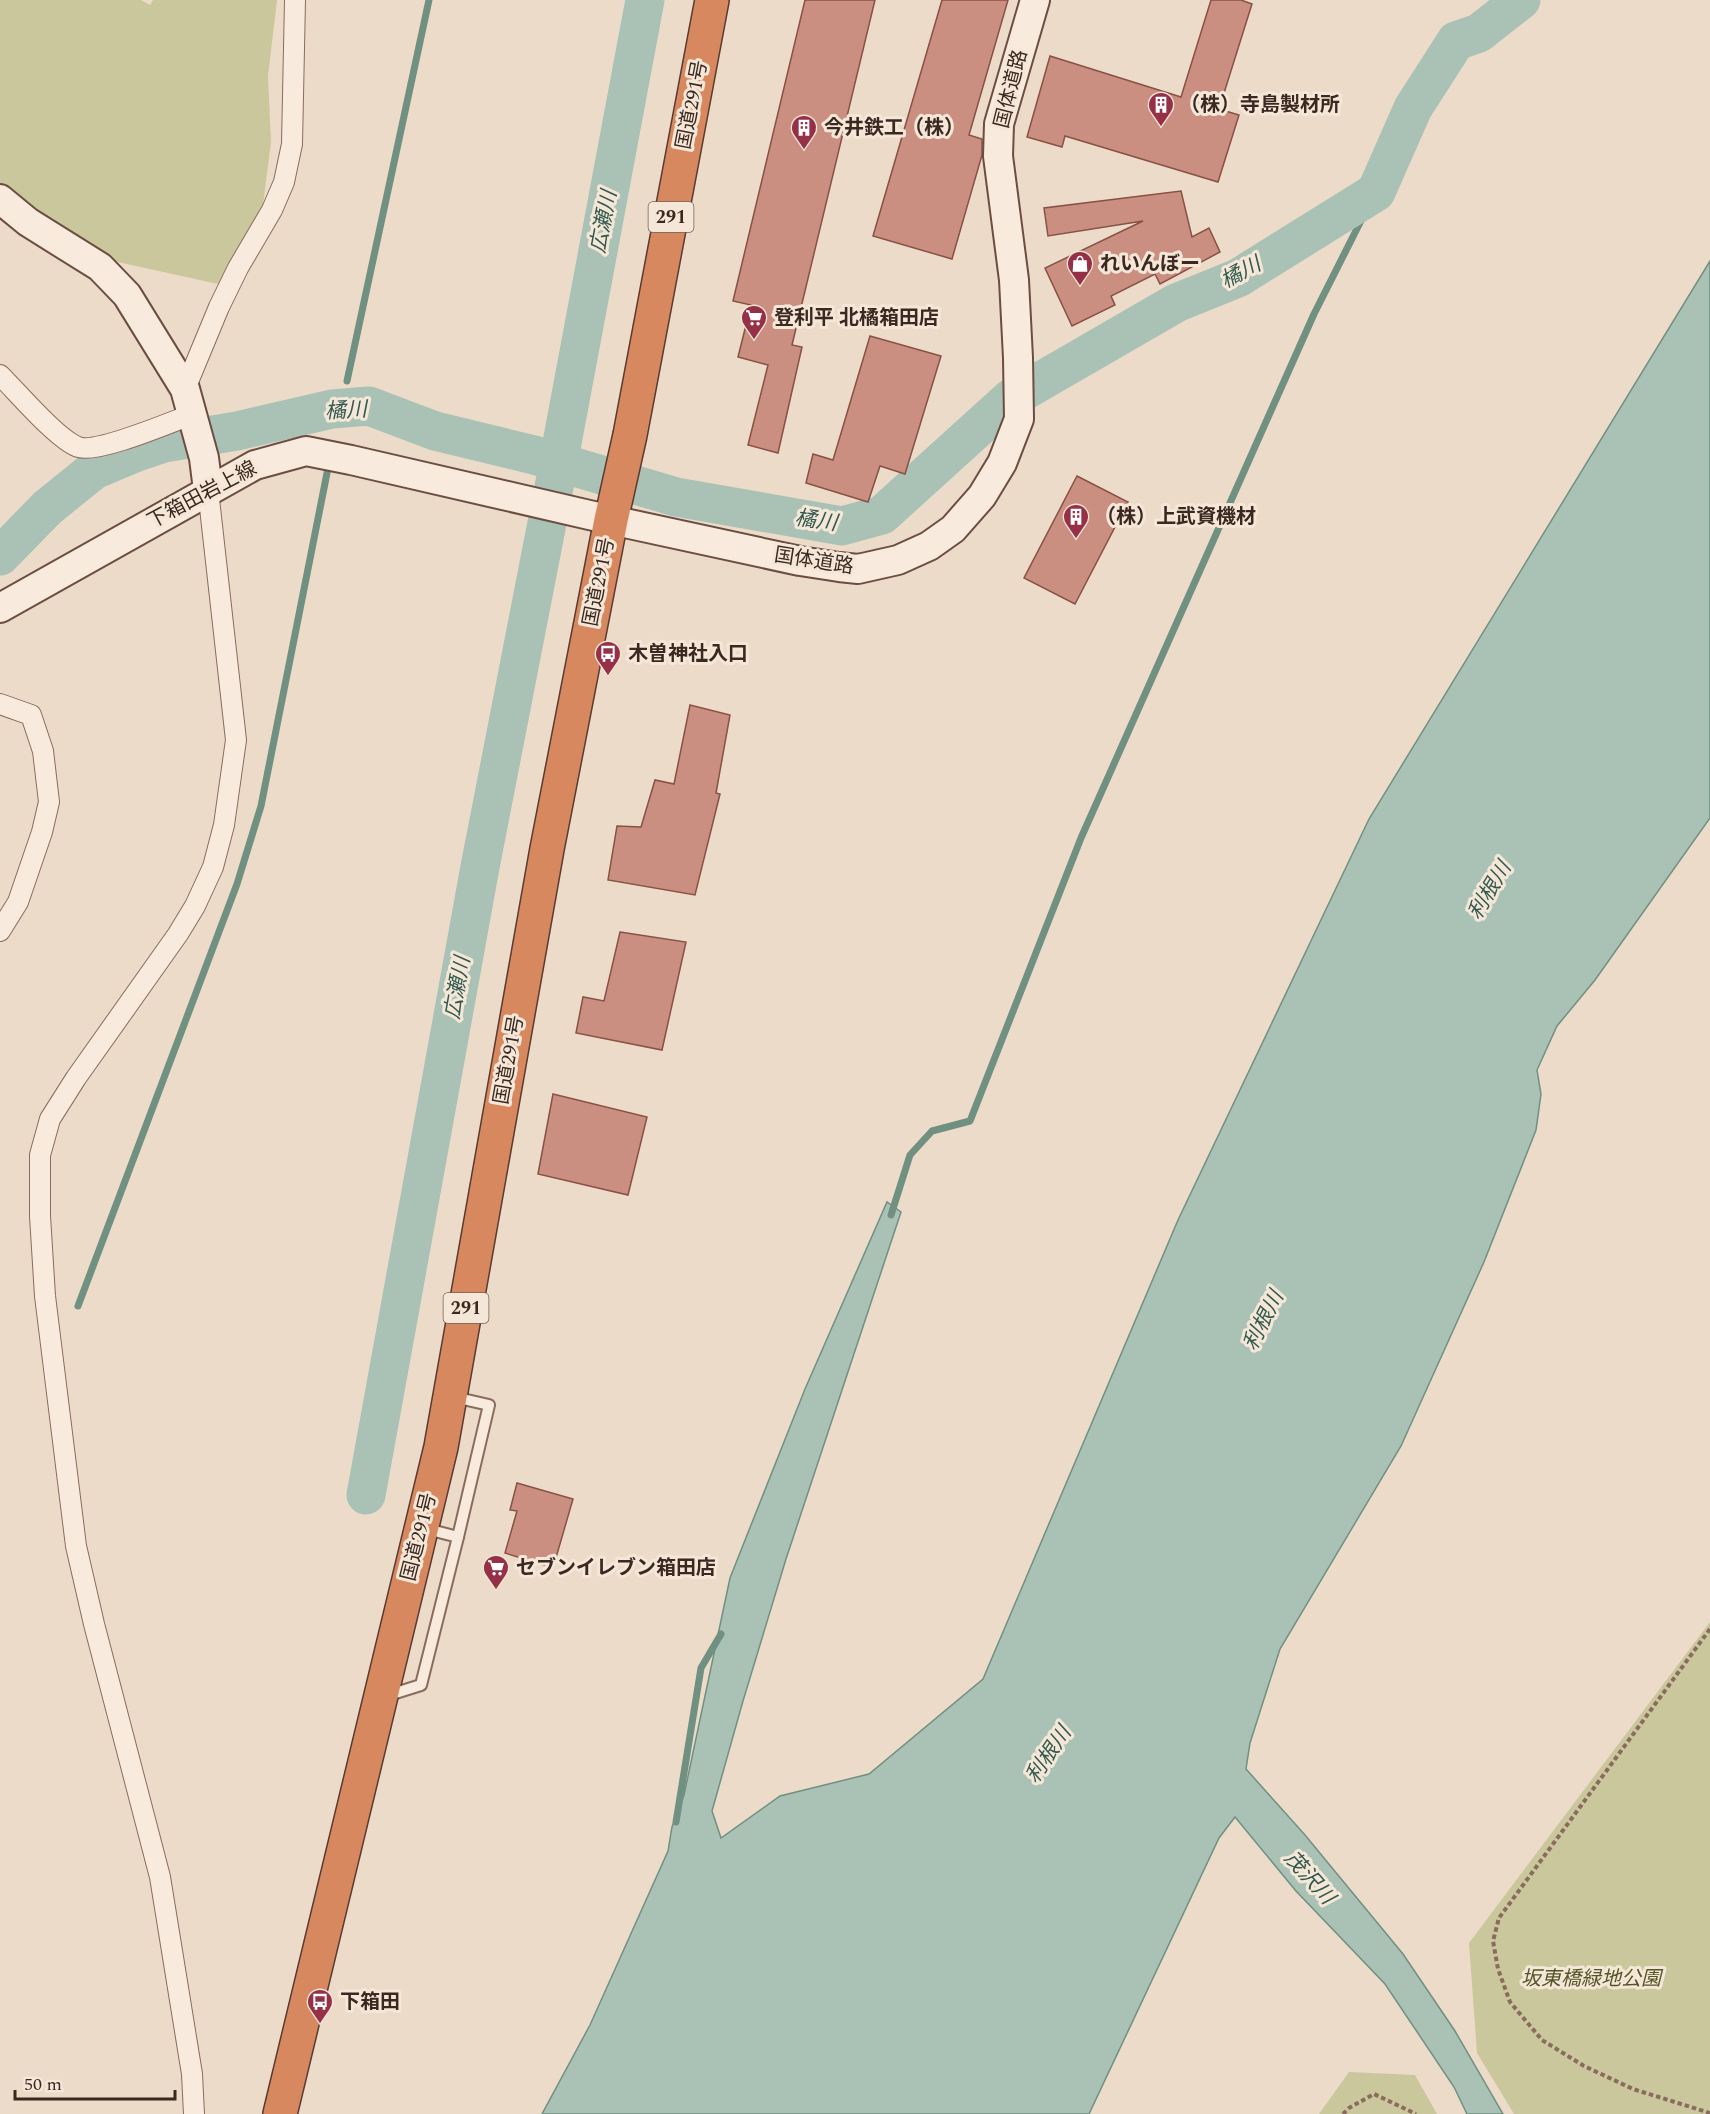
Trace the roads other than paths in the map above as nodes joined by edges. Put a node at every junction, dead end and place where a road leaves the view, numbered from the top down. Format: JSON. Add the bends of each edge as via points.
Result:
{"nodes":[{"id":1,"x":295,"y":0,"type":"edge"},
{"id":2,"x":712,"y":0,"type":"edge"},
{"id":3,"x":1035,"y":0,"type":"edge"},
{"id":4,"x":0,"y":199,"type":"edge"},
{"id":5,"x":0,"y":375,"type":"edge"},
{"id":6,"x":191,"y":408,"type":"junction"},
{"id":7,"x":208,"y":490,"type":"junction"},
{"id":8,"x":614,"y":507,"type":"junction"},
{"id":9,"x":0,"y":608,"type":"edge"},
{"id":10,"x":0,"y":704,"type":"edge"},
{"id":11,"x":0,"y":931,"type":"edge"},
{"id":12,"x":450,"y":1396,"type":"junction"},
{"id":13,"x":422,"y":1528,"type":"junction"},
{"id":14,"x":458,"y":1537,"type":"junction"},
{"id":15,"x":380,"y":1698,"type":"junction"},
{"id":16,"x":194,"y":2114,"type":"edge"},
{"id":17,"x":280,"y":2114,"type":"edge"}],
"edges":[{"from":1,"to":6,"type":"street","via":[[292,144],[284,182],[219,307]]},
{"from":2,"to":8,"type":"highway","name":"国道291号","number":"291"},
{"from":3,"to":8,"type":"street","name":"国体道路","via":[[999,124],[998,156],[1014,280],[1019,419],[1002,463],[982,496],[953,529],[929,546],[898,560],[858,569],[800,561]]},
{"from":4,"to":6,"type":"street","via":[[107,274],[132,303]]},
{"from":5,"to":6,"type":"street","via":[[66,441],[81,448],[102,446]]},
{"from":6,"to":7,"type":"street"},
{"from":7,"to":8,"type":"street","name":"下箱田岩上線","via":[[255,465],[306,451],[571,510]]},
{"from":7,"to":9,"type":"street","name":"下箱田岩上線"},
{"from":7,"to":16,"type":"street","via":[[236,740],[224,825],[213,867],[195,906],[50,1119],[40,1155],[45,1296],[76,1546],[160,1877],[192,2074]]},
{"from":8,"to":12,"type":"highway","name":"国道291号","number":"291","via":[[547,849]]},
{"from":10,"to":11,"type":"street","via":[[32,715],[43,751],[49,802],[18,902]]},
{"from":12,"to":13,"type":"highway","name":"国道291号","number":"291"},
{"from":12,"to":14,"type":"lane","via":[[489,1405]]},
{"from":13,"to":14,"type":"lane"},
{"from":13,"to":15,"type":"highway","name":"国道291号","number":"291"},
{"from":14,"to":15,"type":"lane","via":[[421,1685]]},
{"from":15,"to":17,"type":"highway","name":"国道291号","number":"291"}]}
